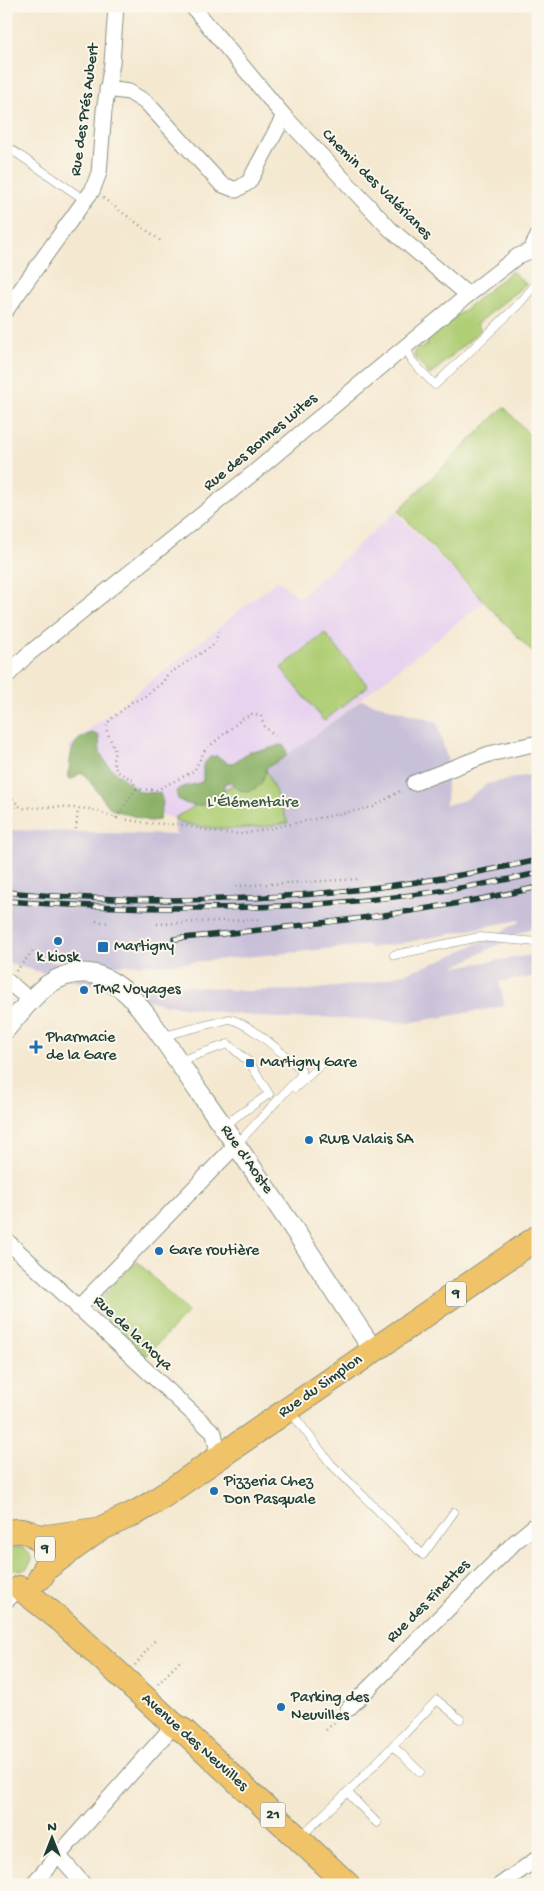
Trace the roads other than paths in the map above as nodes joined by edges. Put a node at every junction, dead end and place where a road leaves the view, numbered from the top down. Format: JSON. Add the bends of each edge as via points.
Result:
{"nodes":[{"id":1,"x":116,"y":6,"type":"edge"},
{"id":2,"x":192,"y":6,"type":"edge"},
{"id":3,"x":107,"y":89,"type":"junction"},
{"id":4,"x":284,"y":116,"type":"junction"},
{"id":5,"x":6,"y":146,"type":"edge"},
{"id":6,"x":88,"y":195,"type":"junction"},
{"id":7,"x":538,"y":236,"type":"edge"},
{"id":8,"x":534,"y":254,"type":"edge"},
{"id":9,"x":538,"y":281,"type":"edge"},
{"id":10,"x":468,"y":295,"type":"junction"},
{"id":11,"x":6,"y":310,"type":"edge"},
{"id":12,"x":406,"y":347,"type":"junction"},
{"id":13,"x":6,"y":677,"type":"edge"},
{"id":14,"x":538,"y":743,"type":"edge"},
{"id":15,"x":414,"y":783,"type":"road end"},
{"id":16,"x":538,"y":942,"type":"edge"},
{"id":17,"x":394,"y":955,"type":"dead end"},
{"id":18,"x":10,"y":977,"type":"edge"},
{"id":19,"x":30,"y":1000,"type":"junction"},
{"id":20,"x":6,"y":1030,"type":"edge"},
{"id":21,"x":160,"y":1037,"type":"junction"},
{"id":22,"x":325,"y":1061,"type":"dead end"},
{"id":23,"x":178,"y":1062,"type":"junction"},
{"id":24,"x":222,"y":1126,"type":"junction"},
{"id":25,"x":236,"y":1145,"type":"junction"},
{"id":26,"x":538,"y":1237,"type":"edge"},
{"id":27,"x":6,"y":1240,"type":"edge"},
{"id":28,"x":78,"y":1308,"type":"junction"},
{"id":29,"x":374,"y":1351,"type":"junction"},
{"id":30,"x":289,"y":1410,"type":"junction"},
{"id":31,"x":213,"y":1461,"type":"junction"},
{"id":32,"x":454,"y":1512,"type":"dead end"},
{"id":33,"x":538,"y":1523,"type":"edge"},
{"id":34,"x":100,"y":1529,"type":"junction"},
{"id":35,"x":7,"y":1532,"type":"edge"},
{"id":36,"x":35,"y":1536,"type":"junction"},
{"id":37,"x":44,"y":1572,"type":"junction"},
{"id":38,"x":11,"y":1591,"type":"edge"},
{"id":39,"x":62,"y":1622,"type":"junction"},
{"id":40,"x":348,"y":1709,"type":"dead end"},
{"id":41,"x":460,"y":1720,"type":"dead end"},
{"id":42,"x":174,"y":1724,"type":"junction"},
{"id":43,"x":394,"y":1747,"type":"junction"},
{"id":44,"x":420,"y":1772,"type":"dead end"},
{"id":45,"x":347,"y":1792,"type":"junction"},
{"id":46,"x":377,"y":1823,"type":"dead end"},
{"id":47,"x":298,"y":1838,"type":"junction"},
{"id":48,"x":58,"y":1855,"type":"junction"},
{"id":49,"x":538,"y":1858,"type":"edge"},
{"id":50,"x":32,"y":1885,"type":"edge"},
{"id":51,"x":84,"y":1885,"type":"edge"},
{"id":52,"x":348,"y":1885,"type":"edge"},
{"id":53,"x":500,"y":1885,"type":"edge"}],
"edges":[{"from":1,"to":3,"type":"street","name":"Rue des Prés Aubert"},
{"from":2,"to":4,"type":"street","name":"Chemin des Valérianes"},
{"from":3,"to":4,"type":"street","via":[[129,92],[148,103],[221,184],[236,190],[249,182]]},
{"from":3,"to":6,"type":"street","name":"Rue des Prés Aubert","via":[[98,173]]},
{"from":4,"to":10,"type":"street","name":"Chemin des Valérianes","via":[[390,229]]},
{"from":5,"to":6,"type":"lane"},
{"from":6,"to":11,"type":"street","name":"Rue des Prés Aubert"},
{"from":7,"to":8,"type":"street","name":"Rue des Bonnes Luites"},
{"from":8,"to":10,"type":"street","name":"Rue des Bonnes Luites","via":[[518,256]]},
{"from":9,"to":12,"type":"lane","via":[[435,385],[412,361]]},
{"from":10,"to":12,"type":"street","name":"Rue des Bonnes Luites"},
{"from":12,"to":13,"type":"street","name":"Rue des Bonnes Luites","via":[[26,656]]},
{"from":14,"to":15,"type":"street","via":[[489,754]]},
{"from":16,"to":17,"type":"lane","via":[[479,937]]},
{"from":18,"to":19,"type":"street"},
{"from":19,"to":20,"type":"street"},
{"from":19,"to":21,"type":"street","name":"Rue d'Aoste","via":[[49,983],[63,976],[92,974],[106,978],[128,995]]},
{"from":21,"to":23,"type":"street","name":"Rue d'Aoste"},
{"from":21,"to":25,"type":"lane"},
{"from":21,"to":25,"type":"lane","via":[[234,1020],[266,1040],[301,1069],[302,1075]]},
{"from":22,"to":25,"type":"lane"},
{"from":23,"to":24,"type":"street","name":"Rue d'Aoste"},
{"from":23,"to":24,"type":"lane","via":[[228,1044],[250,1063],[269,1094]]},
{"from":24,"to":25,"type":"street","name":"Rue d'Aoste"},
{"from":25,"to":28,"type":"street"},
{"from":25,"to":29,"type":"street","name":"Rue d'Aoste"},
{"from":26,"to":29,"type":"main road","name":"Rue du Simplon","number":"9"},
{"from":27,"to":28,"type":"street","name":"Rue de la Moya"},
{"from":28,"to":31,"type":"street","name":"Rue de la Moya","via":[[214,1433],[217,1448]]},
{"from":29,"to":30,"type":"main road","name":"Rue du Simplon","number":"9"},
{"from":30,"to":31,"type":"main road","name":"Rue du Simplon","number":"9"},
{"from":30,"to":32,"type":"lane","via":[[331,1464],[424,1555]]},
{"from":31,"to":34,"type":"main road","name":"Rue du Simplon","number":"9","via":[[137,1512]]},
{"from":33,"to":40,"type":"street","name":"Rue des Finettes","via":[[515,1542]]},
{"from":34,"to":36,"type":"main road","name":"Rue du Simplon","number":"9"},
{"from":34,"to":37,"type":"main road","name":"Rue du Simplon","number":"9"},
{"from":35,"to":36,"type":"main road","number":"9","via":[[23,1531]]},
{"from":36,"to":37,"type":"main road","number":"9","via":[[46,1551]]},
{"from":37,"to":38,"type":"main road","number":"9","via":[[32,1585]]},
{"from":37,"to":39,"type":"main road","name":"Avenue des Neuvilles","number":"21","via":[[51,1602]]},
{"from":38,"to":39,"type":"main road","name":"Avenue des Neuvilles","number":"21"},
{"from":39,"to":42,"type":"main road","name":"Avenue des Neuvilles","number":"21"},
{"from":41,"to":43,"type":"lane","via":[[437,1700]]},
{"from":42,"to":47,"type":"main road","name":"Avenue des Neuvilles","number":"21"},
{"from":42,"to":48,"type":"street"},
{"from":43,"to":44,"type":"lane"},
{"from":43,"to":45,"type":"lane"},
{"from":45,"to":46,"type":"lane"},
{"from":45,"to":47,"type":"lane"},
{"from":47,"to":52,"type":"main road","name":"Avenue des Neuvilles","number":"21"},
{"from":48,"to":50,"type":"street"},
{"from":48,"to":51,"type":"street"},
{"from":49,"to":53,"type":"street"}]}
